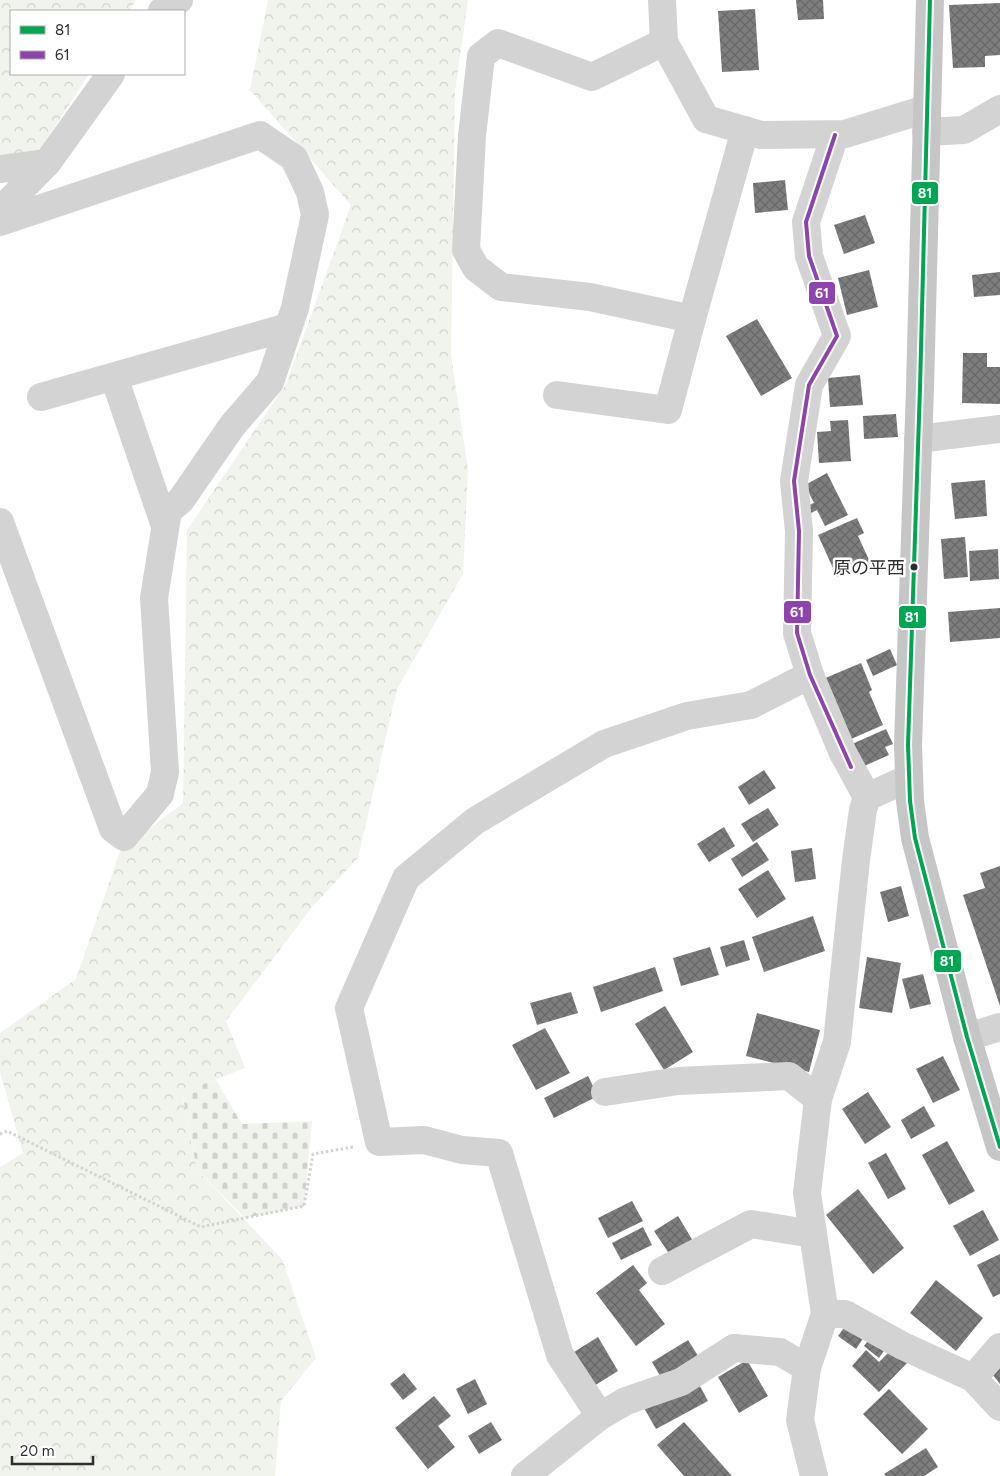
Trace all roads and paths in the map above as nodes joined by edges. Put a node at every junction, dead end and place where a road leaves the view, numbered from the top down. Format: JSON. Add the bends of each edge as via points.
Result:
{"nodes":[{"id":1,"x":178,"y":0,"type":"edge"},
{"id":2,"x":662,"y":0,"type":"edge"},
{"id":3,"x":930,"y":0,"type":"edge"},
{"id":4,"x":163,"y":10,"type":"edge"},
{"id":5,"x":664,"y":42,"type":"junction"},
{"id":6,"x":110,"y":75,"type":"edge"},
{"id":7,"x":1000,"y":109,"type":"edge"},
{"id":8,"x":926,"y":120,"type":"junction"},
{"id":9,"x":745,"y":130,"type":"junction"},
{"id":10,"x":834,"y":135,"type":"junction"},
{"id":11,"x":46,"y":163,"type":"junction"},
{"id":12,"x":0,"y":169,"type":"edge"},
{"id":13,"x":0,"y":211,"type":"edge"},
{"id":14,"x":0,"y":222,"type":"edge"},
{"id":15,"x":692,"y":319,"type":"junction"},
{"id":16,"x":288,"y":328,"type":"junction"},
{"id":17,"x":114,"y":377,"type":"junction"},
{"id":18,"x":557,"y":395,"type":"dead end"},
{"id":19,"x":41,"y":397,"type":"dead end"},
{"id":20,"x":1000,"y":429,"type":"edge"},
{"id":21,"x":918,"y":439,"type":"junction"},
{"id":22,"x":0,"y":522,"type":"edge"},
{"id":23,"x":165,"y":526,"type":"junction"},
{"id":24,"x":810,"y":675,"type":"junction"},
{"id":25,"x":909,"y":778,"type":"junction"},
{"id":26,"x":867,"y":797,"type":"junction"},
{"id":27,"x":1000,"y":1027,"type":"edge"},
{"id":28,"x":967,"y":1037,"type":"junction"},
{"id":29,"x":605,"y":1092,"type":"dead end"},
{"id":30,"x":818,"y":1099,"type":"junction"},
{"id":31,"x":0,"y":1134,"type":"edge"},
{"id":32,"x":379,"y":1142,"type":"junction"},
{"id":33,"x":1000,"y":1147,"type":"edge"},
{"id":34,"x":813,"y":1234,"type":"junction"},
{"id":35,"x":662,"y":1271,"type":"dead end"},
{"id":36,"x":825,"y":1314,"type":"junction"},
{"id":37,"x":1000,"y":1347,"type":"edge"},
{"id":38,"x":807,"y":1368,"type":"junction"},
{"id":39,"x":972,"y":1378,"type":"junction"},
{"id":40,"x":1000,"y":1407,"type":"edge"},
{"id":41,"x":600,"y":1416,"type":"junction"},
{"id":42,"x":525,"y":1476,"type":"edge"},
{"id":43,"x":814,"y":1476,"type":"edge"}],
"edges":[{"from":1,"to":4,"type":"street"},
{"from":2,"to":5,"type":"street"},
{"from":3,"to":8,"type":"main road"},
{"from":5,"to":9,"type":"street","via":[[706,119]]},
{"from":5,"to":15,"type":"street","via":[[592,77],[498,43],[482,56],[472,136],[466,250],[476,268],[501,287],[590,297]]},
{"from":6,"to":11,"type":"street"},
{"from":7,"to":8,"type":"street","via":[[964,130]]},
{"from":8,"to":10,"type":"street"},
{"from":8,"to":21,"type":"main road"},
{"from":9,"to":10,"type":"street","via":[[761,135]]},
{"from":9,"to":15,"type":"street"},
{"from":10,"to":24,"type":"street","via":[[806,222],[809,256],[837,336],[809,385],[794,481],[798,531],[797,633]]},
{"from":11,"to":12,"type":"street"},
{"from":11,"to":13,"type":"street"},
{"from":14,"to":16,"type":"street","via":[[260,135],[294,158],[310,192],[315,215]]},
{"from":15,"to":18,"type":"street","via":[[668,410]]},
{"from":16,"to":17,"type":"street"},
{"from":16,"to":23,"type":"street","via":[[270,382],[232,426],[181,500],[168,511]]},
{"from":17,"to":19,"type":"street"},
{"from":17,"to":23,"type":"street"},
{"from":20,"to":21,"type":"street"},
{"from":21,"to":25,"type":"main road"},
{"from":22,"to":23,"type":"street","via":[[112,829],[124,837],[160,794],[165,772],[154,598]]},
{"from":24,"to":26,"type":"street","via":[[843,752]]},
{"from":24,"to":32,"type":"street","via":[[751,705],[687,716],[604,744],[475,820],[406,878],[349,1008]]},
{"from":25,"to":26,"type":"street"},
{"from":25,"to":28,"type":"main road","via":[[915,838]]},
{"from":26,"to":30,"type":"street","via":[[856,860],[837,1042]]},
{"from":27,"to":28,"type":"street"},
{"from":28,"to":33,"type":"main road"},
{"from":29,"to":30,"type":"street","via":[[678,1081],[789,1076]]},
{"from":30,"to":34,"type":"street","via":[[806,1193]]},
{"from":31,"to":32,"type":"path","via":[[8,1130],[201,1227],[304,1206],[313,1154]]},
{"from":32,"to":41,"type":"street","via":[[424,1140],[462,1150],[499,1153],[560,1354]]},
{"from":34,"to":35,"type":"street","via":[[751,1224]]},
{"from":34,"to":36,"type":"street"},
{"from":36,"to":38,"type":"street"},
{"from":36,"to":39,"type":"street","via":[[845,1314]]},
{"from":37,"to":39,"type":"street"},
{"from":38,"to":41,"type":"street","via":[[780,1352],[734,1348],[681,1382],[626,1401]]},
{"from":38,"to":43,"type":"street","via":[[800,1420]]},
{"from":39,"to":40,"type":"street"},
{"from":41,"to":42,"type":"street"}]}
